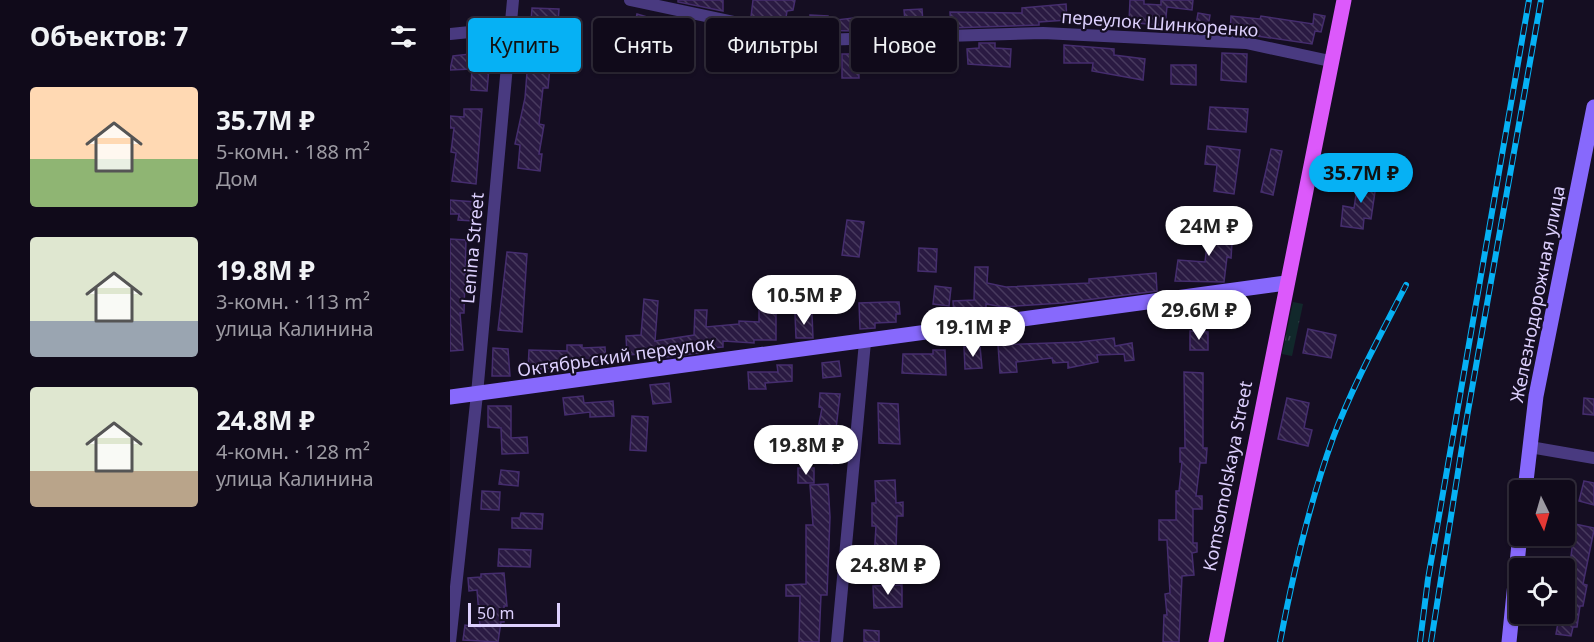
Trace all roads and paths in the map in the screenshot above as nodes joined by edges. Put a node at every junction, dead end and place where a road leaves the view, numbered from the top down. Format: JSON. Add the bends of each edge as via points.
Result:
{"nodes":[{"id":1,"x":513,"y":0,"type":"edge"},
{"id":2,"x":630,"y":0,"type":"edge"},
{"id":3,"x":1344,"y":0,"type":"edge"},
{"id":4,"x":510,"y":18,"type":"edge"},
{"id":5,"x":468,"y":32,"type":"edge"},
{"id":6,"x":450,"y":34,"type":"edge"},
{"id":7,"x":1330,"y":61,"type":"junction"},
{"id":8,"x":504,"y":72,"type":"edge"},
{"id":9,"x":1594,"y":107,"type":"edge"},
{"id":10,"x":1286,"y":283,"type":"junction"},
{"id":11,"x":865,"y":342,"type":"junction"},
{"id":12,"x":477,"y":394,"type":"junction"},
{"id":13,"x":450,"y":397,"type":"edge"},
{"id":14,"x":1530,"y":447,"type":"junction"},
{"id":15,"x":1594,"y":458,"type":"edge"},
{"id":16,"x":1526,"y":480,"type":"edge"},
{"id":17,"x":1519,"y":546,"type":"edge"},
{"id":18,"x":450,"y":642,"type":"edge"},
{"id":19,"x":837,"y":642,"type":"edge"},
{"id":20,"x":1216,"y":642,"type":"edge"},
{"id":21,"x":1509,"y":642,"type":"edge"}],
"edges":[{"from":1,"to":4,"type":"street","name":"Lenina Street"},
{"from":2,"to":7,"type":"street","name":"переулок Шинкоренко","via":[[819,40],[1043,33],[1246,43]]},
{"from":3,"to":7,"type":"main road","name":"Komsomolskaya Street"},
{"from":5,"to":6,"type":"street"},
{"from":7,"to":10,"type":"main road","name":"Komsomolskaya Street"},
{"from":8,"to":12,"type":"street","name":"Lenina Street"},
{"from":9,"to":14,"type":"street","name":"Железнодорожная улица","via":[[1536,396]]},
{"from":10,"to":11,"type":"street","name":"Октябрьский переулок"},
{"from":10,"to":20,"type":"main road","name":"Komsomolskaya Street"},
{"from":11,"to":12,"type":"street","name":"Октябрьский переулок"},
{"from":11,"to":19,"type":"street"},
{"from":12,"to":13,"type":"street","name":"Октябрьский переулок"},
{"from":12,"to":18,"type":"street","name":"Lenina Street"},
{"from":14,"to":15,"type":"street"},
{"from":14,"to":16,"type":"street","name":"Железнодорожная улица"},
{"from":17,"to":21,"type":"street"}]}
